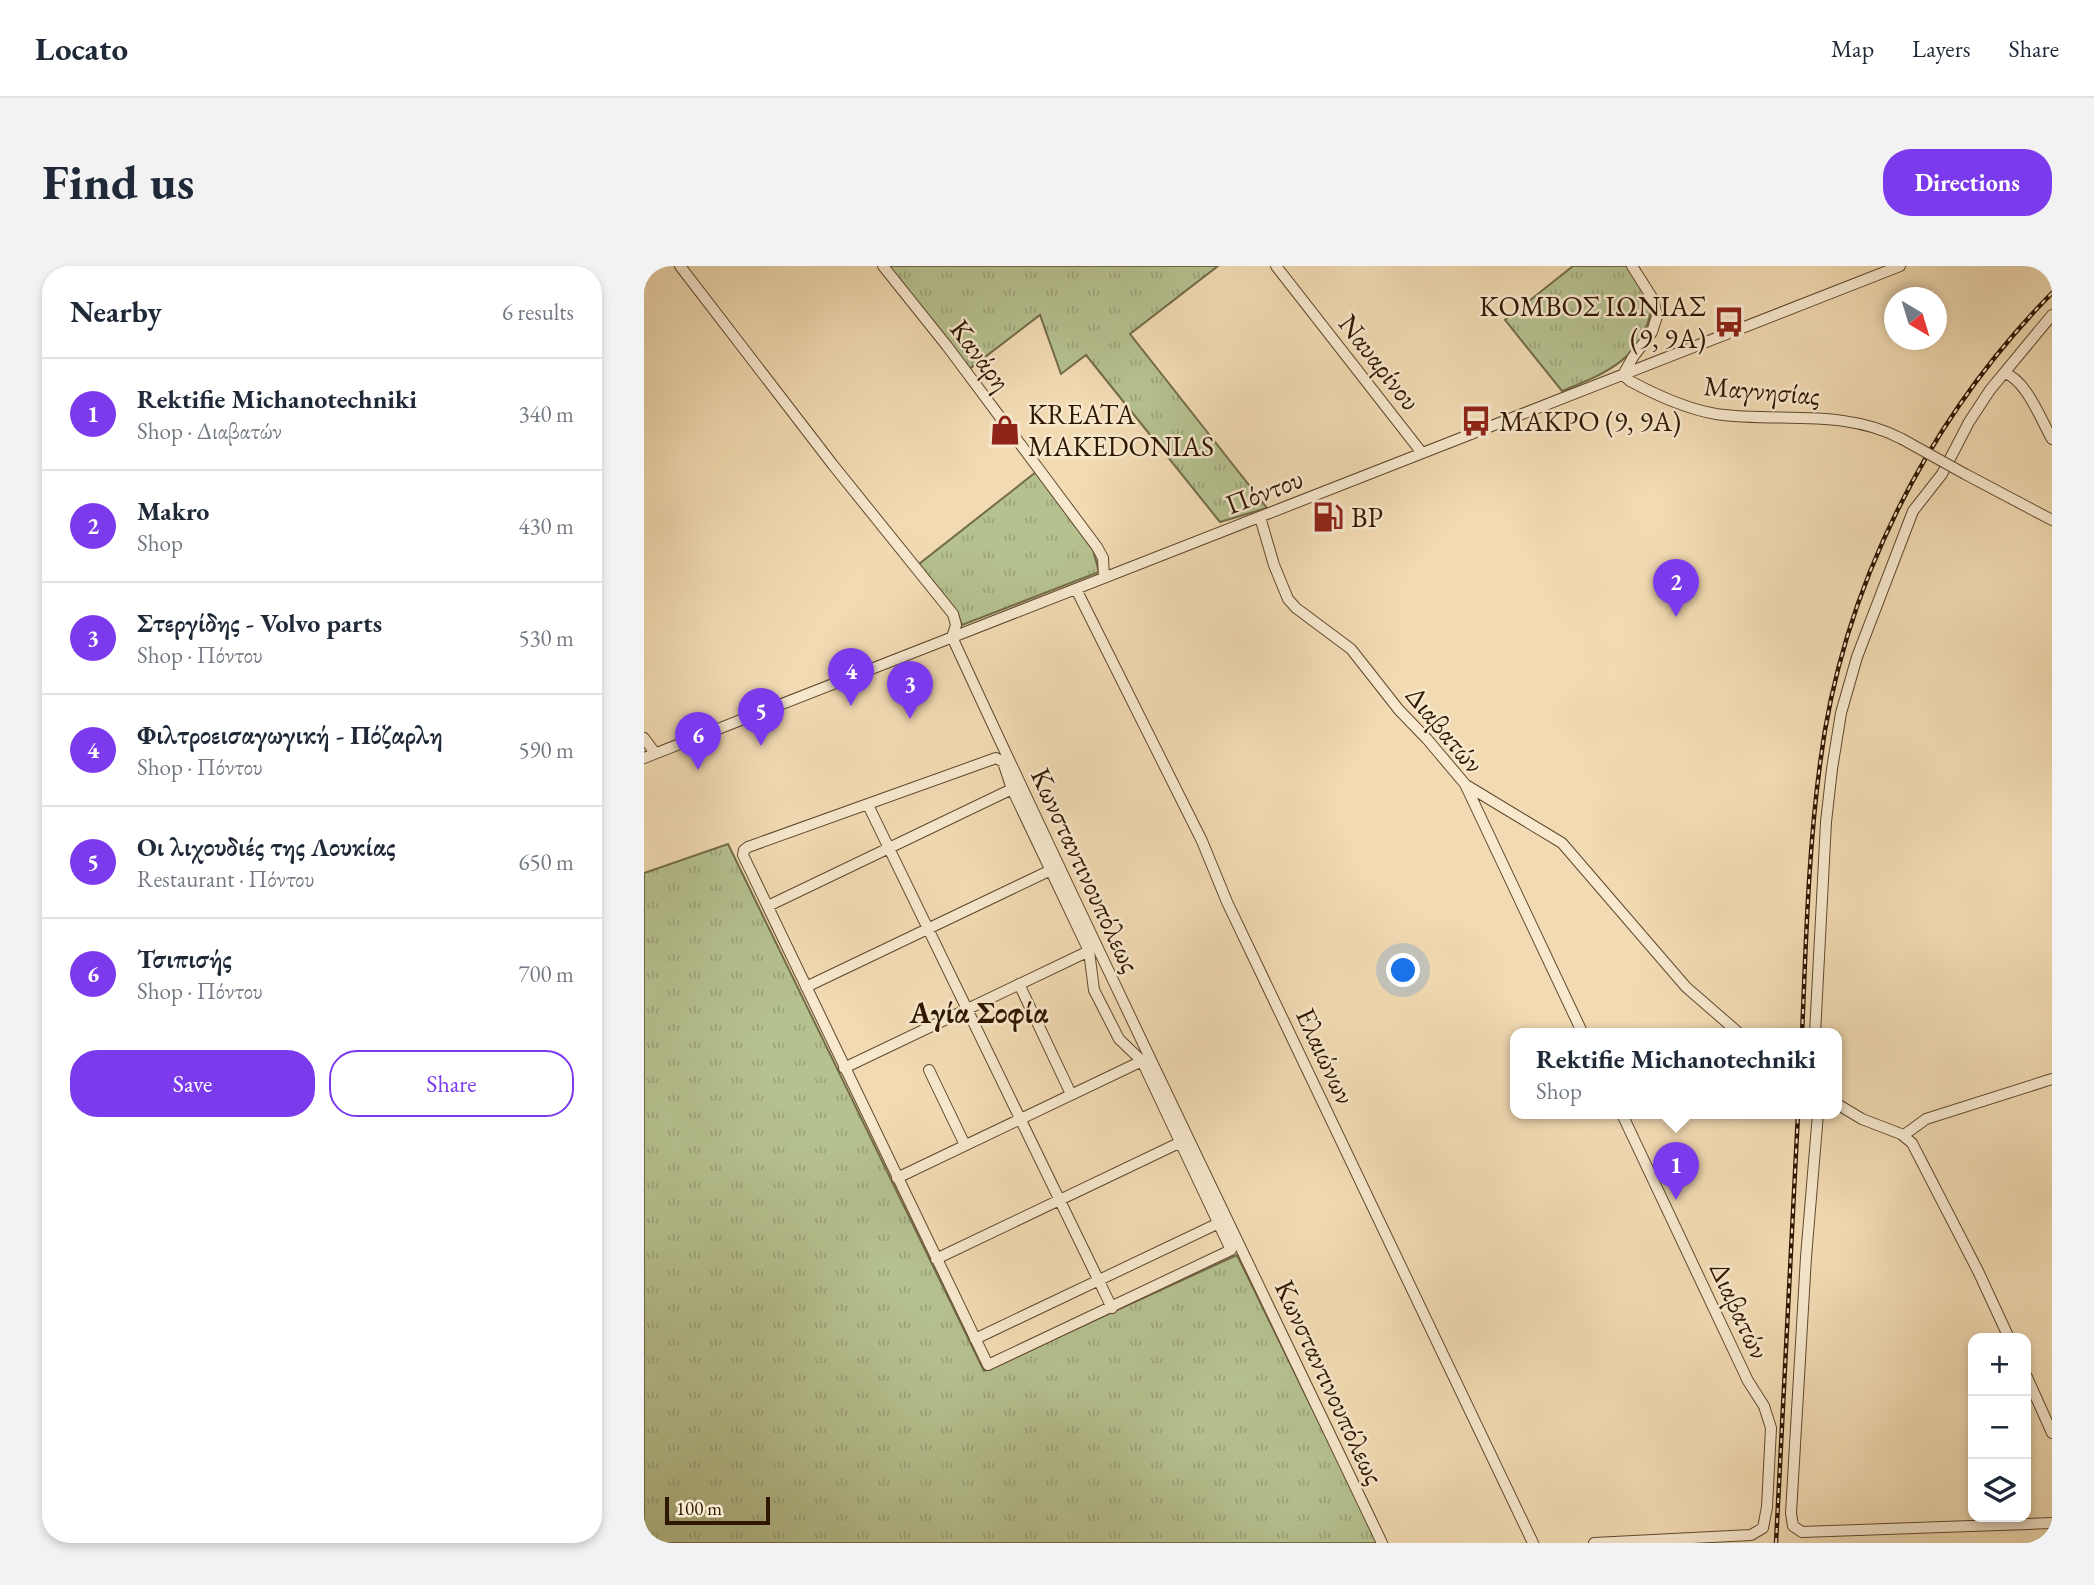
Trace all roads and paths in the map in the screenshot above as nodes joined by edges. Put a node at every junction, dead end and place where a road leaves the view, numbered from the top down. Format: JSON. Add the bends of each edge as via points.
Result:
{"nodes":[{"id":1,"x":680,"y":266,"type":"edge"},
{"id":2,"x":883,"y":266,"type":"edge"},
{"id":3,"x":1276,"y":266,"type":"edge"},
{"id":4,"x":1632,"y":266,"type":"edge"},
{"id":5,"x":1900,"y":266,"type":"edge"},
{"id":6,"x":2052,"y":315,"type":"edge"},
{"id":7,"x":2004,"y":373,"type":"junction"},
{"id":8,"x":1623,"y":374,"type":"junction"},
{"id":9,"x":2052,"y":439,"type":"edge"},
{"id":10,"x":1422,"y":453,"type":"junction"},
{"id":11,"x":1260,"y":517,"type":"junction"},
{"id":12,"x":2052,"y":520,"type":"edge"},
{"id":13,"x":1104,"y":578,"type":"junction"},
{"id":14,"x":1076,"y":589,"type":"junction"},
{"id":15,"x":952,"y":637,"type":"junction"},
{"id":16,"x":644,"y":738,"type":"edge"},
{"id":17,"x":656,"y":753,"type":"junction"},
{"id":18,"x":644,"y":758,"type":"edge"},
{"id":19,"x":1465,"y":784,"type":"junction"},
{"id":20,"x":1012,"y":789,"type":"junction"},
{"id":21,"x":867,"y":805,"type":"junction"},
{"id":22,"x":887,"y":848,"type":"junction"},
{"id":23,"x":1051,"y":870,"type":"junction"},
{"id":24,"x":768,"y":906,"type":"junction"},
{"id":25,"x":927,"y":929,"type":"junction"},
{"id":26,"x":1089,"y":951,"type":"junction"},
{"id":27,"x":1019,"y":984,"type":"junction"},
{"id":28,"x":806,"y":987,"type":"junction"},
{"id":29,"x":1121,"y":999,"type":"junction"},
{"id":30,"x":1102,"y":1008,"type":"junction"},
{"id":31,"x":966,"y":1010,"type":"junction"},
{"id":32,"x":1580,"y":1028,"type":"edge"},
{"id":33,"x":1733,"y":1028,"type":"edge"},
{"id":34,"x":1815,"y":1028,"type":"edge"},
{"id":35,"x":1142,"y":1061,"type":"junction"},
{"id":36,"x":844,"y":1068,"type":"junction"},
{"id":37,"x":929,"y":1070,"type":"dead end"},
{"id":38,"x":2052,"y":1079,"type":"edge"},
{"id":39,"x":1071,"y":1094,"type":"junction"},
{"id":40,"x":1842,"y":1107,"type":"edge"},
{"id":41,"x":1018,"y":1119,"type":"junction"},
{"id":42,"x":1624,"y":1119,"type":"edge"},
{"id":43,"x":1818,"y":1119,"type":"edge"},
{"id":44,"x":1908,"y":1139,"type":"junction"},
{"id":45,"x":1181,"y":1142,"type":"junction"},
{"id":46,"x":965,"y":1145,"type":"junction"},
{"id":47,"x":897,"y":1178,"type":"junction"},
{"id":48,"x":1058,"y":1200,"type":"junction"},
{"id":49,"x":1219,"y":1223,"type":"junction"},
{"id":50,"x":936,"y":1259,"type":"junction"},
{"id":51,"x":1097,"y":1281,"type":"junction"},
{"id":52,"x":1112,"y":1308,"type":"junction"},
{"id":53,"x":2007,"y":1333,"type":"edge"},
{"id":54,"x":975,"y":1339,"type":"junction"},
{"id":55,"x":2031,"y":1387,"type":"edge"},
{"id":56,"x":2052,"y":1433,"type":"edge"},
{"id":57,"x":2052,"y":1523,"type":"edge"},
{"id":58,"x":1382,"y":1543,"type":"edge"},
{"id":59,"x":1533,"y":1543,"type":"edge"},
{"id":60,"x":1594,"y":1543,"type":"edge"}],
"edges":[{"from":1,"to":15,"type":"street","name":"Κωνσταντινουπόλεως","via":[[953,614]]},
{"from":2,"to":13,"type":"street","name":"Κανάρη","via":[[1097,547]]},
{"from":3,"to":10,"type":"street","name":"Ναυαρίνου"},
{"from":4,"to":8,"type":"street","via":[[1653,299],[1657,316],[1652,332]]},
{"from":5,"to":8,"type":"street","name":"Πόντου"},
{"from":6,"to":7,"type":"street"},
{"from":7,"to":9,"type":"street","via":[[2022,385]]},
{"from":7,"to":34,"type":"street","via":[[1969,422],[1942,474],[1913,511],[1857,657],[1832,769]]},
{"from":8,"to":10,"type":"street","name":"Πόντου"},
{"from":8,"to":12,"type":"street","name":"Μαγνησίας","bridge":true,"via":[[1700,410],[1827,418],[1882,429]]},
{"from":10,"to":11,"type":"street","name":"Πόντου"},
{"from":11,"to":13,"type":"street","name":"Πόντου"},
{"from":11,"to":19,"type":"street","name":"Διαβατών","via":[[1288,599],[1351,649]]},
{"from":13,"to":14,"type":"street","name":"Πόντου"},
{"from":14,"to":15,"type":"street","name":"Πόντου"},
{"from":14,"to":59,"type":"street","name":"Ελαιώνων","via":[[1197,829],[1227,902]]},
{"from":15,"to":17,"type":"street","name":"Πόντου"},
{"from":15,"to":29,"type":"street","name":"Κωνσταντινουπόλεως"},
{"from":16,"to":17,"type":"street"},
{"from":17,"to":18,"type":"street","name":"Πόντου"},
{"from":19,"to":32,"type":"street","name":"Διαβατών"},
{"from":19,"to":33,"type":"street","via":[[1562,843],[1686,987]]},
{"from":20,"to":21,"type":"street","via":[[1003,762],[996,758]]},
{"from":20,"to":22,"type":"street"},
{"from":20,"to":23,"type":"street"},
{"from":21,"to":22,"type":"street"},
{"from":21,"to":24,"type":"street","via":[[744,850]]},
{"from":22,"to":24,"type":"street"},
{"from":22,"to":25,"type":"street"},
{"from":23,"to":25,"type":"street"},
{"from":23,"to":26,"type":"street"},
{"from":24,"to":28,"type":"street"},
{"from":25,"to":28,"type":"street"},
{"from":25,"to":31,"type":"street"},
{"from":26,"to":27,"type":"street"},
{"from":26,"to":30,"type":"street","via":[[1091,978]]},
{"from":27,"to":31,"type":"street"},
{"from":27,"to":39,"type":"street"},
{"from":28,"to":36,"type":"street"},
{"from":29,"to":30,"type":"street"},
{"from":29,"to":58,"type":"street","name":"Κωνσταντινουπόλεως"},
{"from":30,"to":35,"type":"street","via":[[1119,1039]]},
{"from":31,"to":36,"type":"street"},
{"from":31,"to":41,"type":"street"},
{"from":35,"to":39,"type":"street"},
{"from":35,"to":45,"type":"street"},
{"from":36,"to":47,"type":"street"},
{"from":37,"to":46,"type":"street"},
{"from":38,"to":44,"type":"street","via":[[1926,1119]]},
{"from":39,"to":41,"type":"street"},
{"from":40,"to":44,"type":"street"},
{"from":41,"to":46,"type":"street"},
{"from":41,"to":48,"type":"street"},
{"from":42,"to":60,"type":"street","name":"Διαβατών","via":[[1768,1417],[1768,1507],[1758,1532],[1740,1536]]},
{"from":43,"to":57,"type":"street","via":[[1805,1257],[1792,1500],[1795,1529]]},
{"from":44,"to":53,"type":"street"},
{"from":45,"to":48,"type":"street"},
{"from":45,"to":49,"type":"street"},
{"from":46,"to":47,"type":"street"},
{"from":47,"to":50,"type":"street"},
{"from":48,"to":50,"type":"street"},
{"from":48,"to":51,"type":"street"},
{"from":49,"to":51,"type":"street"},
{"from":49,"to":52,"type":"street","via":[[1230,1252]]},
{"from":50,"to":54,"type":"street"},
{"from":51,"to":52,"type":"street"},
{"from":51,"to":54,"type":"street"},
{"from":52,"to":54,"type":"street","via":[[992,1364],[985,1363]]},
{"from":55,"to":56,"type":"street"}]}
